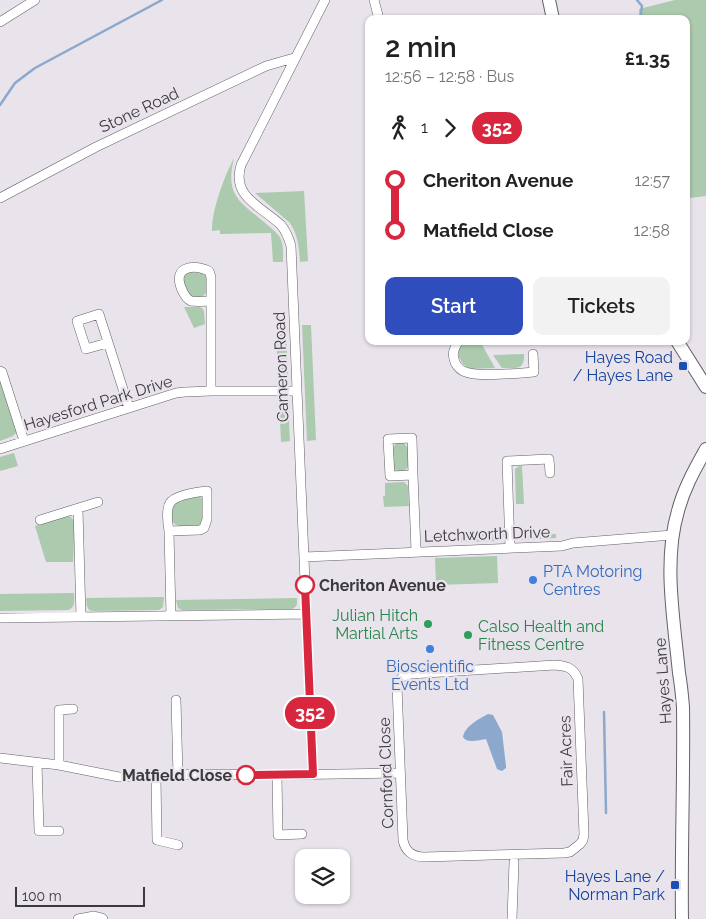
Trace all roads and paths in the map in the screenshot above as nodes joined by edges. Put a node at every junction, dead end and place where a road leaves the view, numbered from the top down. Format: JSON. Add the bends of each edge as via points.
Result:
{"nodes":[{"id":1,"x":35,"y":0,"type":"edge"},
{"id":2,"x":325,"y":0,"type":"edge"},
{"id":3,"x":374,"y":0,"type":"edge"},
{"id":4,"x":548,"y":0,"type":"edge"},
{"id":5,"x":377,"y":15,"type":"edge"},
{"id":6,"x":552,"y":15,"type":"edge"},
{"id":7,"x":0,"y":22,"type":"edge"},
{"id":8,"x":294,"y":58,"type":"junction"},
{"id":9,"x":0,"y":198,"type":"edge"},
{"id":10,"x":211,"y":301,"type":"junction"},
{"id":11,"x":107,"y":343,"type":"dead end"},
{"id":12,"x":456,"y":345,"type":"edge"},
{"id":13,"x":680,"y":345,"type":"edge"},
{"id":14,"x":533,"y":354,"type":"dead end"},
{"id":15,"x":0,"y":371,"type":"edge"},
{"id":16,"x":706,"y":387,"type":"edge"},
{"id":17,"x":211,"y":391,"type":"junction"},
{"id":18,"x":297,"y":391,"type":"junction"},
{"id":19,"x":129,"y":408,"type":"junction"},
{"id":20,"x":24,"y":441,"type":"junction"},
{"id":21,"x":0,"y":449,"type":"edge"},
{"id":22,"x":706,"y":449,"type":"edge"},
{"id":23,"x":550,"y":473,"type":"dead end"},
{"id":24,"x":413,"y":475,"type":"junction"},
{"id":25,"x":207,"y":480,"type":"dead end"},
{"id":26,"x":207,"y":490,"type":"junction"},
{"id":27,"x":98,"y":502,"type":"dead end"},
{"id":28,"x":78,"y":508,"type":"junction"},
{"id":29,"x":40,"y":520,"type":"dead end"},
{"id":30,"x":168,"y":531,"type":"junction"},
{"id":31,"x":672,"y":536,"type":"junction"},
{"id":32,"x":510,"y":547,"type":"junction"},
{"id":33,"x":416,"y":552,"type":"junction"},
{"id":34,"x":304,"y":557,"type":"junction"},
{"id":35,"x":306,"y":614,"type":"junction"},
{"id":36,"x":171,"y":616,"type":"junction"},
{"id":37,"x":81,"y":617,"type":"junction"},
{"id":38,"x":0,"y":618,"type":"edge"},
{"id":39,"x":402,"y":676,"type":"joint"},
{"id":40,"x":176,"y":700,"type":"dead end"},
{"id":41,"x":73,"y":709,"type":"dead end"},
{"id":42,"x":0,"y":758,"type":"edge"},
{"id":43,"x":37,"y":763,"type":"junction"},
{"id":44,"x":59,"y":765,"type":"junction"},
{"id":45,"x":400,"y":773,"type":"junction"},
{"id":46,"x":313,"y":774,"type":"junction"},
{"id":47,"x":277,"y":775,"type":"junction"},
{"id":48,"x":178,"y":776,"type":"junction"},
{"id":49,"x":156,"y":777,"type":"junction"},
{"id":50,"x":59,"y":832,"type":"dead end"},
{"id":51,"x":302,"y":834,"type":"dead end"},
{"id":52,"x":178,"y":844,"type":"dead end"},
{"id":53,"x":424,"y":857,"type":"joint"},
{"id":54,"x":514,"y":862,"type":"dead end"},
{"id":55,"x":78,"y":919,"type":"edge"},
{"id":56,"x":103,"y":919,"type":"edge"},
{"id":57,"x":512,"y":919,"type":"edge"},
{"id":58,"x":682,"y":919,"type":"edge"}],
"edges":[{"from":1,"to":7,"type":"street"},
{"from":2,"to":8,"type":"street","name":"Cameron Road"},
{"from":3,"to":5,"type":"street"},
{"from":4,"to":6,"type":"main road"},
{"from":8,"to":9,"type":"street","name":"Stone Road","via":[[257,70],[96,147]]},
{"from":8,"to":18,"type":"street","name":"Cameron Road","via":[[238,176],[244,193],[282,226],[291,246]]},
{"from":10,"to":10,"type":"street","via":[[209,271],[202,268],[182,270],[179,283],[184,295],[192,301]]},
{"from":10,"to":17,"type":"street"},
{"from":11,"to":19,"type":"street"},
{"from":12,"to":14,"type":"street","via":[[453,352],[457,366],[470,374],[534,372]]},
{"from":13,"to":16,"type":"main road"},
{"from":15,"to":20,"type":"street"},
{"from":17,"to":18,"type":"street","name":"Hayesford Park Drive"},
{"from":17,"to":19,"type":"street","name":"Hayesford Park Drive","via":[[176,393]]},
{"from":18,"to":34,"type":"street","name":"Cameron Road"},
{"from":19,"to":20,"type":"street","name":"Hayesford Park Drive"},
{"from":20,"to":21,"type":"street","name":"Hayesford Park Drive"},
{"from":22,"to":31,"type":"main road","name":"Hayes Lane","via":[[686,485]]},
{"from":23,"to":32,"type":"street","via":[[549,459],[507,460]]},
{"from":24,"to":24,"type":"street","via":[[412,438],[388,439],[390,476]]},
{"from":24,"to":33,"type":"street"},
{"from":25,"to":26,"type":"street"},
{"from":26,"to":30,"type":"street","via":[[194,492],[169,504]]},
{"from":26,"to":30,"type":"street","via":[[204,528]]},
{"from":27,"to":28,"type":"street"},
{"from":28,"to":29,"type":"street"},
{"from":28,"to":37,"type":"street"},
{"from":30,"to":36,"type":"street"},
{"from":31,"to":32,"type":"street","name":"Letchworth Drive","via":[[562,546]]},
{"from":31,"to":58,"type":"main road","name":"Hayes Lane","via":[[673,610],[683,705]]},
{"from":32,"to":33,"type":"street","name":"Letchworth Drive"},
{"from":33,"to":34,"type":"street","name":"Letchworth Drive"},
{"from":34,"to":35,"type":"street","name":"Cameron Road"},
{"from":35,"to":36,"type":"street"},
{"from":35,"to":46,"type":"street","name":"Cameron Road"},
{"from":36,"to":37,"type":"street"},
{"from":37,"to":38,"type":"street"},
{"from":39,"to":45,"type":"street","name":"Cornford Close","via":[[397,686]]},
{"from":39,"to":53,"type":"street","name":"Fair Acres","via":[[555,665],[572,669],[578,679],[584,834],[580,844],[564,853]]},
{"from":40,"to":48,"type":"street"},
{"from":41,"to":44,"type":"street","via":[[59,710]]},
{"from":42,"to":43,"type":"street"},
{"from":43,"to":44,"type":"street"},
{"from":43,"to":50,"type":"street","via":[[38,831]]},
{"from":44,"to":49,"type":"street","via":[[119,777]]},
{"from":45,"to":46,"type":"street"},
{"from":45,"to":53,"type":"street","name":"Cornford Close","via":[[404,844],[415,856]]},
{"from":46,"to":47,"type":"street"},
{"from":47,"to":48,"type":"street"},
{"from":47,"to":51,"type":"street","via":[[278,835]]},
{"from":48,"to":49,"type":"street"},
{"from":49,"to":52,"type":"street","via":[[157,840]]},
{"from":54,"to":57,"type":"street"},
{"from":55,"to":56,"type":"street","via":[[94,916]]}]}
